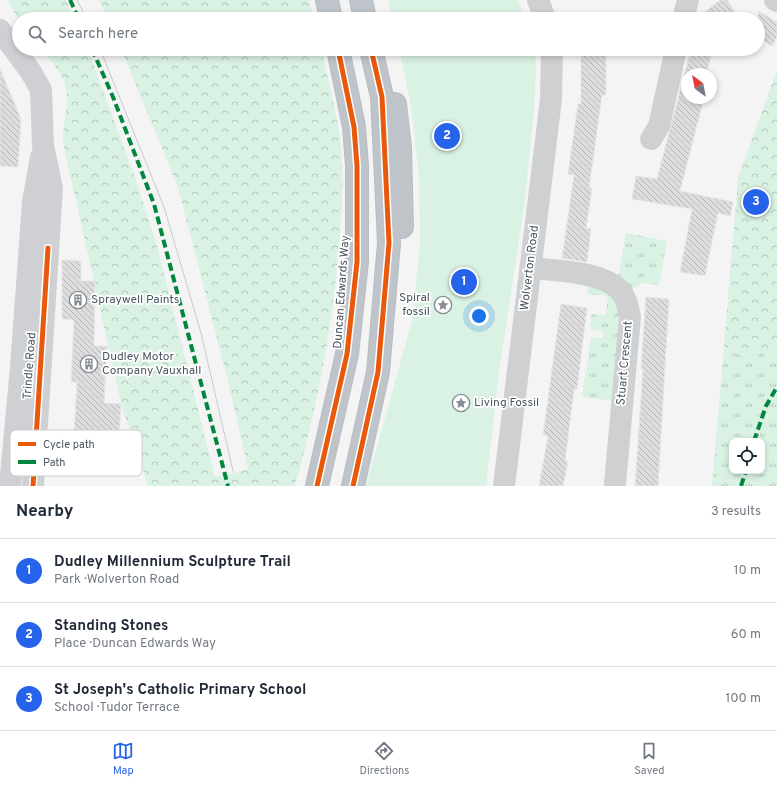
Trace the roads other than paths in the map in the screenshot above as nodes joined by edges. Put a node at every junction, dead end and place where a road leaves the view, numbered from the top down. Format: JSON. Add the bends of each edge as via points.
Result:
{"nodes":[{"id":1,"x":327,"y":0,"type":"edge"},
{"id":2,"x":361,"y":0,"type":"edge"},
{"id":3,"x":376,"y":0,"type":"edge"},
{"id":4,"x":538,"y":0,"type":"edge"},
{"id":5,"x":688,"y":0,"type":"edge"},
{"id":6,"x":330,"y":12,"type":"edge"},
{"id":7,"x":364,"y":12,"type":"edge"},
{"id":8,"x":379,"y":12,"type":"edge"},
{"id":9,"x":542,"y":12,"type":"edge"},
{"id":10,"x":685,"y":12,"type":"edge"},
{"id":11,"x":1,"y":30,"type":"edge"},
{"id":12,"x":12,"y":45,"type":"edge"},
{"id":13,"x":20,"y":56,"type":"edge"},
{"id":14,"x":339,"y":56,"type":"edge"},
{"id":15,"x":373,"y":56,"type":"edge"},
{"id":16,"x":387,"y":56,"type":"edge"},
{"id":17,"x":552,"y":56,"type":"edge"},
{"id":18,"x":674,"y":56,"type":"edge"},
{"id":19,"x":651,"y":139,"type":"dead end"},
{"id":20,"x":43,"y":146,"type":"junction"},
{"id":21,"x":387,"y":266,"type":"junction"},
{"id":22,"x":530,"y":268,"type":"junction"},
{"id":23,"x":15,"y":430,"type":"edge"},
{"id":24,"x":37,"y":430,"type":"edge"},
{"id":25,"x":11,"y":476,"type":"edge"},
{"id":26,"x":34,"y":476,"type":"edge"},
{"id":27,"x":615,"y":484,"type":"dead end"},
{"id":28,"x":10,"y":486,"type":"edge"},
{"id":29,"x":33,"y":486,"type":"edge"},
{"id":30,"x":317,"y":486,"type":"edge"},
{"id":31,"x":353,"y":486,"type":"edge"},
{"id":32,"x":504,"y":486,"type":"edge"}],
"edges":[{"from":1,"to":6,"type":"highway"},
{"from":2,"to":7,"type":"highway"},
{"from":3,"to":8,"type":"highway"},
{"from":4,"to":9,"type":"street"},
{"from":5,"to":10,"type":"street"},
{"from":11,"to":12,"type":"main road","name":"Trindle Road"},
{"from":13,"to":20,"type":"main road","name":"Trindle Road","via":[[41,90]]},
{"from":14,"to":30,"type":"highway","name":"Duncan Edwards Way","via":[[354,127],[357,166],[357,262],[347,354]]},
{"from":15,"to":21,"type":"highway","via":[[382,97],[389,243]]},
{"from":16,"to":21,"type":"highway","via":[[400,147],[403,226]]},
{"from":17,"to":22,"type":"street","name":"Wolverton Road","via":[[551,99]]},
{"from":18,"to":19,"type":"street","via":[[659,126]]},
{"from":20,"to":23,"type":"main road","name":"Trindle Road","via":[[33,202]]},
{"from":20,"to":24,"type":"main road","name":"Trindle Road","via":[[52,188]]},
{"from":21,"to":31,"type":"highway","via":[[378,372]]},
{"from":22,"to":27,"type":"street","name":"Stuart Crescent","via":[[597,277],[622,292],[627,304],[630,317]]},
{"from":22,"to":32,"type":"street","name":"Wolverton Road"},
{"from":25,"to":28,"type":"main road","name":"Trindle Road"},
{"from":26,"to":29,"type":"main road","name":"Trindle Road"}]}
